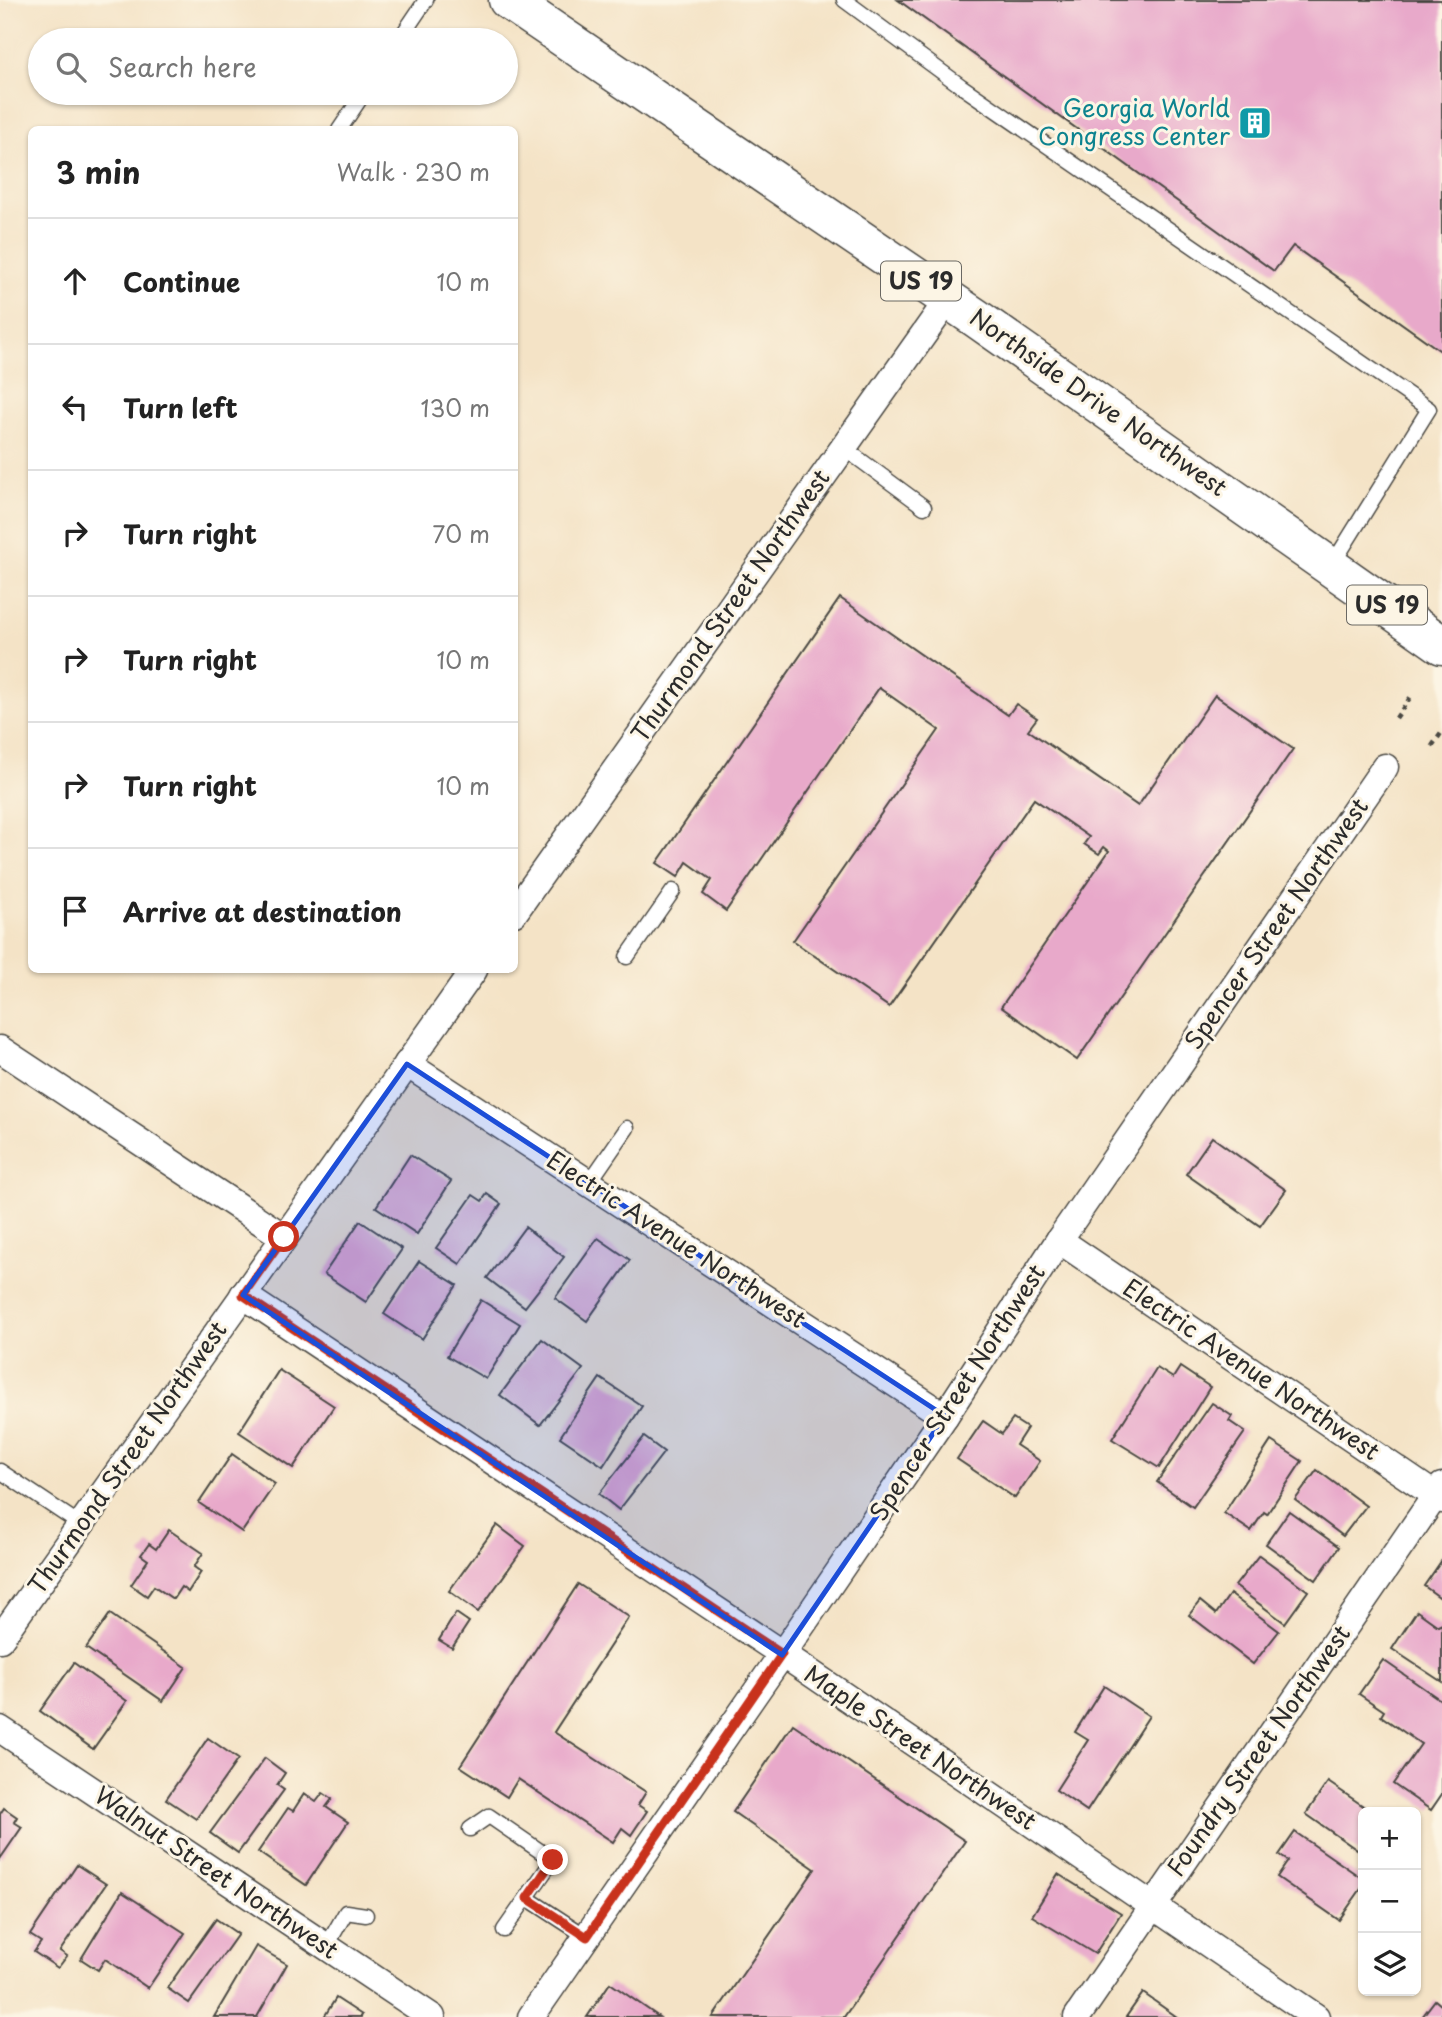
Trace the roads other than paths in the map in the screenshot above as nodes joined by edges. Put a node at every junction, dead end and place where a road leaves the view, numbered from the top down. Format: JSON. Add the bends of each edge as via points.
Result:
{"nodes":[{"id":1,"x":426,"y":0,"type":"edge"},
{"id":2,"x":508,"y":0,"type":"edge"},
{"id":3,"x":844,"y":0,"type":"edge"},
{"id":4,"x":407,"y":28,"type":"edge"},
{"id":5,"x":356,"y":105,"type":"edge"},
{"id":6,"x":342,"y":126,"type":"edge"},
{"id":7,"x":948,"y":300,"type":"junction"},
{"id":8,"x":844,"y":448,"type":"junction"},
{"id":9,"x":924,"y":507,"type":"dead end"},
{"id":10,"x":1332,"y":566,"type":"junction"},
{"id":11,"x":1442,"y":645,"type":"edge"},
{"id":12,"x":1385,"y":767,"type":"dead end"},
{"id":13,"x":673,"y":891,"type":"dead end"},
{"id":14,"x":518,"y":906,"type":"edge"},
{"id":15,"x":627,"y":957,"type":"dead end"},
{"id":16,"x":472,"y":973,"type":"edge"},
{"id":17,"x":0,"y":1049,"type":"edge"},
{"id":18,"x":407,"y":1064,"type":"junction"},
{"id":19,"x":627,"y":1128,"type":"dead end"},
{"id":20,"x":589,"y":1183,"type":"junction"},
{"id":21,"x":284,"y":1237,"type":"junction"},
{"id":22,"x":1059,"y":1240,"type":"junction"},
{"id":23,"x":243,"y":1295,"type":"junction"},
{"id":24,"x":945,"y":1416,"type":"junction"},
{"id":25,"x":0,"y":1471,"type":"edge"},
{"id":26,"x":1440,"y":1494,"type":"edge"},
{"id":27,"x":80,"y":1525,"type":"junction"},
{"id":28,"x":0,"y":1639,"type":"edge"},
{"id":29,"x":782,"y":1654,"type":"junction"},
{"id":30,"x":0,"y":1729,"type":"edge"},
{"id":31,"x":470,"y":1829,"type":"dead end"},
{"id":32,"x":527,"y":1898,"type":"junction"},
{"id":33,"x":1153,"y":1906,"type":"junction"},
{"id":34,"x":366,"y":1915,"type":"dead end"},
{"id":35,"x":505,"y":1930,"type":"dead end"},
{"id":36,"x":587,"y":1937,"type":"junction"},
{"id":37,"x":326,"y":1947,"type":"junction"},
{"id":38,"x":432,"y":2017,"type":"edge"},
{"id":39,"x":531,"y":2017,"type":"edge"},
{"id":40,"x":1077,"y":2017,"type":"edge"},
{"id":41,"x":1316,"y":2017,"type":"edge"}],
"edges":[{"from":1,"to":4,"type":"lane"},
{"from":2,"to":7,"type":"main road","name":"Northside Drive Northwest","number":"US 19"},
{"from":3,"to":10,"type":"lane","via":[[1429,409]]},
{"from":5,"to":6,"type":"lane"},
{"from":7,"to":8,"type":"street","name":"Thurmond Street Northwest"},
{"from":7,"to":10,"type":"main road","name":"Northside Drive Northwest","number":"US 19"},
{"from":8,"to":9,"type":"lane"},
{"from":8,"to":14,"type":"street","name":"Thurmond Street Northwest"},
{"from":10,"to":11,"type":"main road","name":"Northside Drive Northwest","number":"US 19"},
{"from":12,"to":22,"type":"street","name":"Spencer Street Northwest"},
{"from":13,"to":15,"type":"lane"},
{"from":16,"to":18,"type":"street","name":"Thurmond Street Northwest"},
{"from":17,"to":21,"type":"street"},
{"from":18,"to":20,"type":"street","name":"Electric Avenue Northwest"},
{"from":18,"to":21,"type":"street","name":"Thurmond Street Northwest"},
{"from":19,"to":20,"type":"lane"},
{"from":20,"to":24,"type":"street","name":"Electric Avenue Northwest"},
{"from":21,"to":23,"type":"street","name":"Thurmond Street Northwest"},
{"from":22,"to":24,"type":"street","name":"Spencer Street Northwest"},
{"from":22,"to":26,"type":"street","name":"Electric Avenue Northwest"},
{"from":23,"to":27,"type":"street","name":"Thurmond Street Northwest"},
{"from":23,"to":29,"type":"street","name":"Maple Street Northwest"},
{"from":24,"to":29,"type":"street","name":"Spencer Street Northwest"},
{"from":25,"to":27,"type":"lane"},
{"from":26,"to":33,"type":"street","name":"Foundry Street Northwest"},
{"from":27,"to":28,"type":"street","name":"Thurmond Street Northwest"},
{"from":29,"to":33,"type":"street","name":"Maple Street Northwest"},
{"from":29,"to":36,"type":"street","name":"Spencer Street Northwest"},
{"from":30,"to":37,"type":"street","name":"Walnut Street Northwest"},
{"from":31,"to":32,"type":"lane","via":[[489,1816],[553,1860]]},
{"from":32,"to":35,"type":"lane"},
{"from":32,"to":36,"type":"lane"},
{"from":33,"to":40,"type":"street","name":"Foundry Street Northwest"},
{"from":33,"to":41,"type":"street","name":"Maple Street Northwest"},
{"from":34,"to":37,"type":"lane","via":[[346,1912]]},
{"from":36,"to":39,"type":"street","name":"Spencer Street Northwest"},
{"from":37,"to":38,"type":"street","name":"Walnut Street Northwest"}]}
